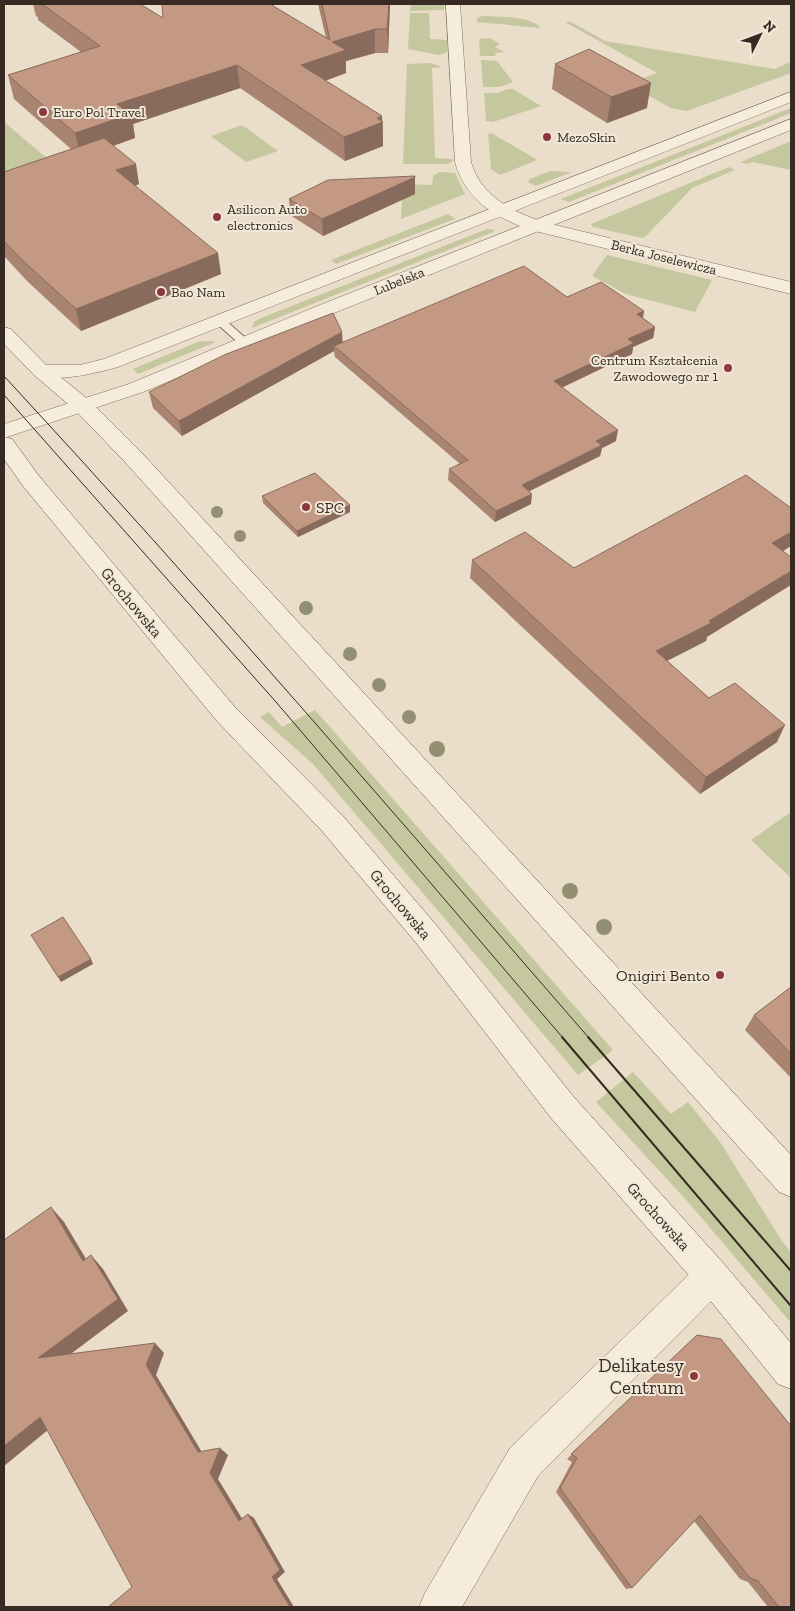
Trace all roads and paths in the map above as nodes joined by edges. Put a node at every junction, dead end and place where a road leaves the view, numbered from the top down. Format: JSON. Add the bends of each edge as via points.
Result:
{"nodes":[{"id":1,"x":453,"y":4,"type":"edge"},
{"id":2,"x":791,"y":98,"type":"edge"},
{"id":3,"x":791,"y":124,"type":"edge"},
{"id":4,"x":502,"y":211,"type":"junction"},
{"id":5,"x":537,"y":226,"type":"junction"},
{"id":6,"x":791,"y":288,"type":"edge"},
{"id":7,"x":220,"y":321,"type":"junction"},
{"id":8,"x":4,"y":332,"type":"edge"},
{"id":9,"x":246,"y":344,"type":"junction"},
{"id":10,"x":41,"y":371,"type":"junction"},
{"id":11,"x":82,"y":405,"type":"junction"},
{"id":12,"x":4,"y":431,"type":"edge"},
{"id":13,"x":4,"y":444,"type":"edge"},
{"id":14,"x":791,"y":1180,"type":"edge"},
{"id":15,"x":712,"y":1276,"type":"junction"},
{"id":16,"x":791,"y":1371,"type":"edge"},
{"id":17,"x":439,"y":1607,"type":"edge"}],
"edges":[{"from":1,"to":4,"type":"street","via":[[463,167],[479,194]]},
{"from":2,"to":4,"type":"street","name":"Lubelska"},
{"from":3,"to":5,"type":"street","name":"Lubelska"},
{"from":4,"to":5,"type":"street","name":"Berka Joselewicza"},
{"from":4,"to":7,"type":"street","name":"Lubelska"},
{"from":5,"to":6,"type":"street","name":"Berka Joselewicza"},
{"from":5,"to":9,"type":"street","name":"Lubelska"},
{"from":7,"to":9,"type":"lane"},
{"from":7,"to":10,"type":"street","name":"Lubelska","via":[[111,364],[80,371]]},
{"from":8,"to":10,"type":"street"},
{"from":9,"to":11,"type":"street","name":"Lubelska","via":[[136,388]]},
{"from":10,"to":11,"type":"street"},
{"from":11,"to":12,"type":"street","name":"Lubelska"},
{"from":11,"to":14,"type":"street","via":[[133,457]]},
{"from":13,"to":15,"type":"street","name":"Grochowska","via":[[30,481],[225,713],[332,823],[433,943],[562,1107]]},
{"from":15,"to":16,"type":"street","name":"Grochowska"},
{"from":15,"to":17,"type":"street","via":[[524,1462]]}]}
